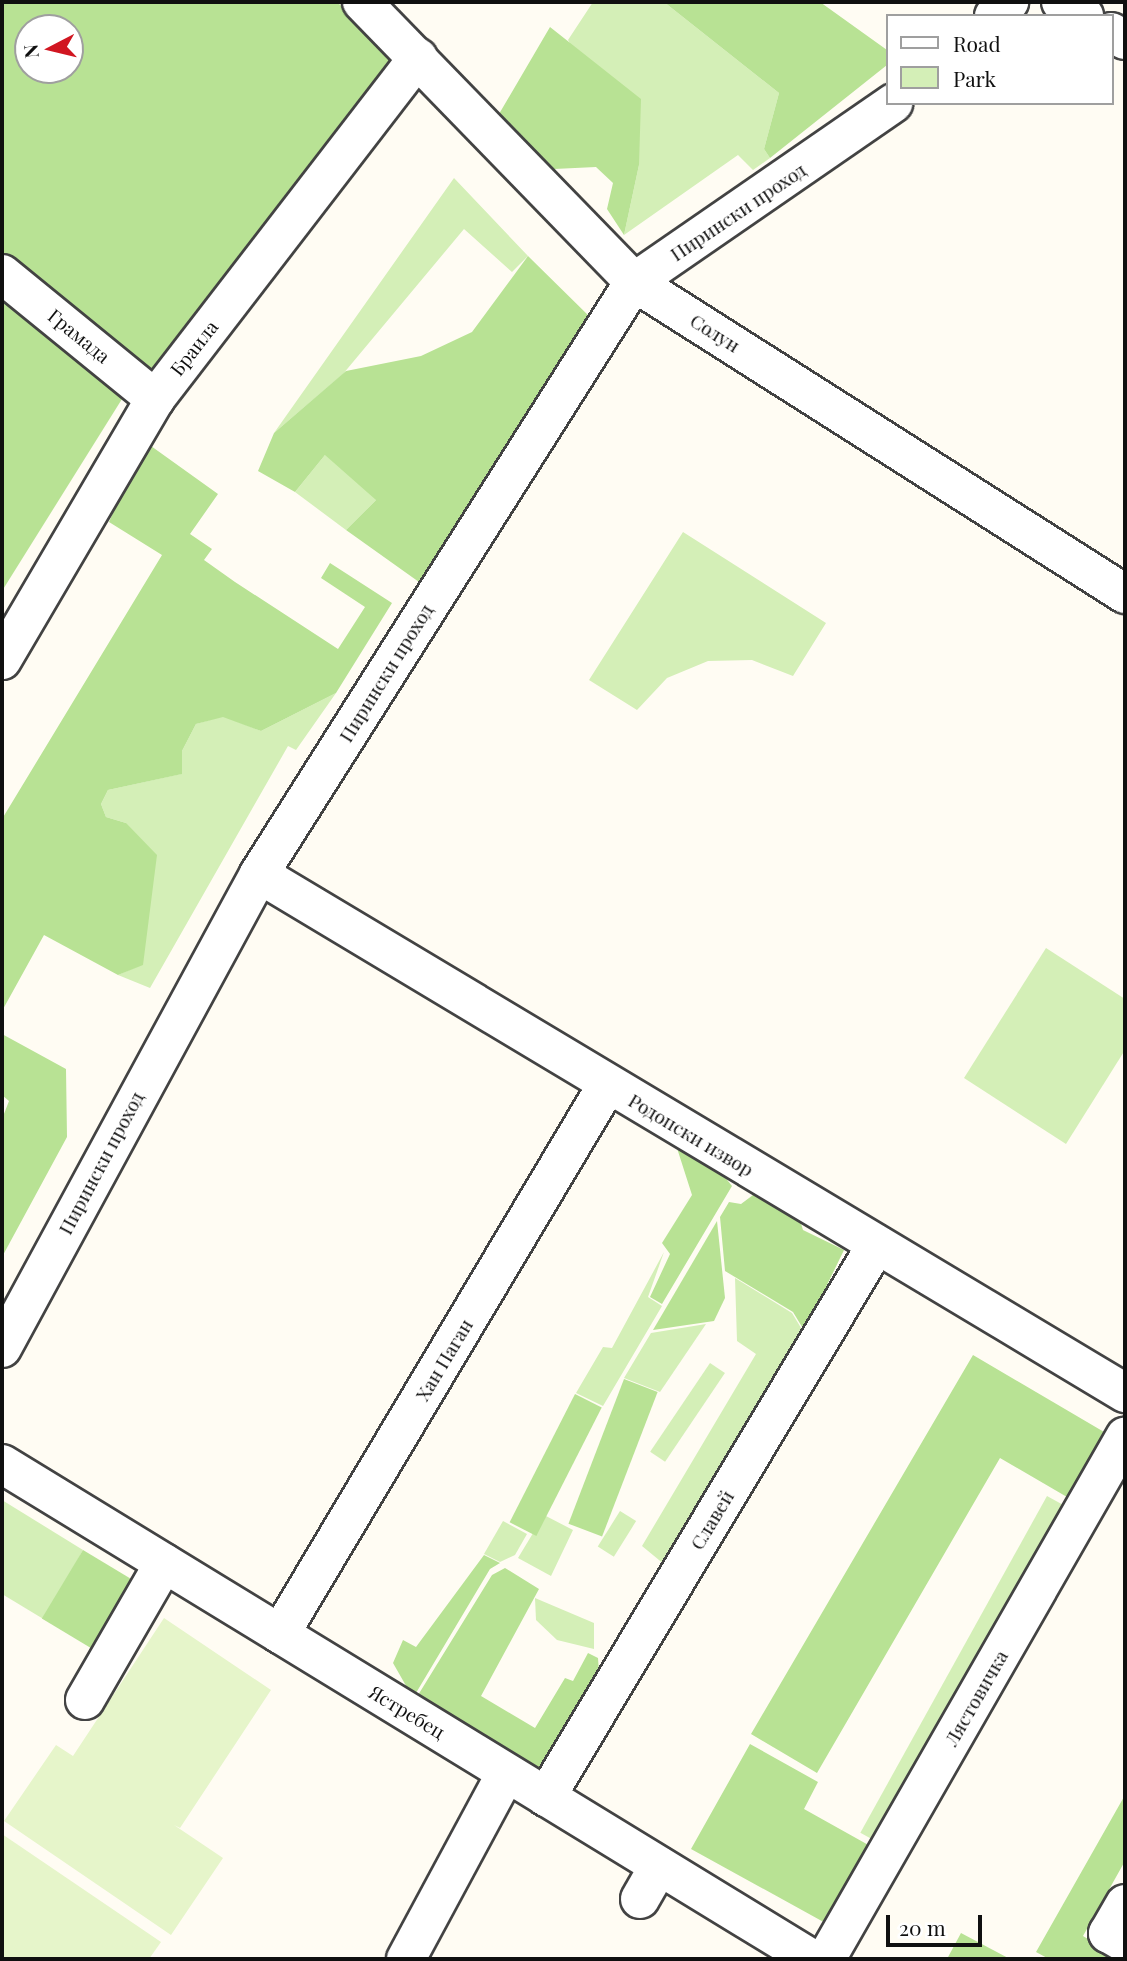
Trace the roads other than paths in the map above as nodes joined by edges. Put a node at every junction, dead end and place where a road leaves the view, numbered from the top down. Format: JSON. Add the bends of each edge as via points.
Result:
{"nodes":[{"id":1,"x":1061,"y":2,"type":"edge"},
{"id":2,"x":372,"y":6,"type":"edge"},
{"id":3,"x":1081,"y":14,"type":"edge"},
{"id":4,"x":418,"y":58,"type":"junction"},
{"id":5,"x":889,"y":105,"type":"edge"},
{"id":6,"x":2,"y":274,"type":"edge"},
{"id":7,"x":634,"y":282,"type":"junction"},
{"id":8,"x":155,"y":399,"type":"junction"},
{"id":9,"x":1125,"y":594,"type":"edge"},
{"id":10,"x":2,"y":660,"type":"edge"},
{"id":11,"x":259,"y":874,"type":"junction"},
{"id":12,"x":607,"y":1085,"type":"junction"},
{"id":13,"x":877,"y":1244,"type":"junction"},
{"id":14,"x":2,"y":1348,"type":"edge"},
{"id":15,"x":1125,"y":1393,"type":"edge"},
{"id":16,"x":1125,"y":1437,"type":"edge"},
{"id":17,"x":2,"y":1464,"type":"edge"},
{"id":18,"x":164,"y":1563,"type":"junction"},
{"id":19,"x":280,"y":1634,"type":"junction"},
{"id":20,"x":85,"y":1700,"type":"dead end"},
{"id":21,"x":506,"y":1773,"type":"junction"},
{"id":22,"x":546,"y":1797,"type":"junction"},
{"id":23,"x":659,"y":1866,"type":"junction"},
{"id":24,"x":640,"y":1899,"type":"dead end"},
{"id":25,"x":1125,"y":1904,"type":"edge"},
{"id":26,"x":1125,"y":1943,"type":"edge"},
{"id":27,"x":406,"y":1959,"type":"edge"},
{"id":28,"x":811,"y":1959,"type":"edge"},
{"id":29,"x":826,"y":1959,"type":"edge"}],
"edges":[{"from":1,"to":3,"type":"street"},
{"from":2,"to":4,"type":"street","name":"Солун"},
{"from":4,"to":7,"type":"street","name":"Солун"},
{"from":4,"to":8,"type":"street","name":"Браила"},
{"from":5,"to":7,"type":"street","name":"Пирински проход"},
{"from":6,"to":8,"type":"street","name":"Грамада"},
{"from":7,"to":9,"type":"street","name":"Солун"},
{"from":7,"to":11,"type":"street","name":"Пирински проход"},
{"from":8,"to":10,"type":"street","name":"Браила"},
{"from":11,"to":12,"type":"street","name":"Родопски извор"},
{"from":11,"to":14,"type":"street","name":"Пирински проход"},
{"from":12,"to":13,"type":"street","name":"Родопски извор"},
{"from":12,"to":19,"type":"street","name":"Хан Паган"},
{"from":13,"to":15,"type":"street","name":"Родопски извор"},
{"from":13,"to":22,"type":"street","name":"Славей"},
{"from":16,"to":29,"type":"street","name":"Лястовичка"},
{"from":17,"to":18,"type":"street","name":"Ястребец"},
{"from":18,"to":19,"type":"street","name":"Ястребец"},
{"from":18,"to":20,"type":"street"},
{"from":19,"to":21,"type":"street","name":"Ястребец"},
{"from":21,"to":22,"type":"street","name":"Ястребец"},
{"from":21,"to":27,"type":"street"},
{"from":22,"to":23,"type":"street","name":"Ястребец"},
{"from":23,"to":24,"type":"street"},
{"from":23,"to":28,"type":"street","name":"Ястребец"},
{"from":25,"to":26,"type":"street","via":[[1108,1933]]}]}
